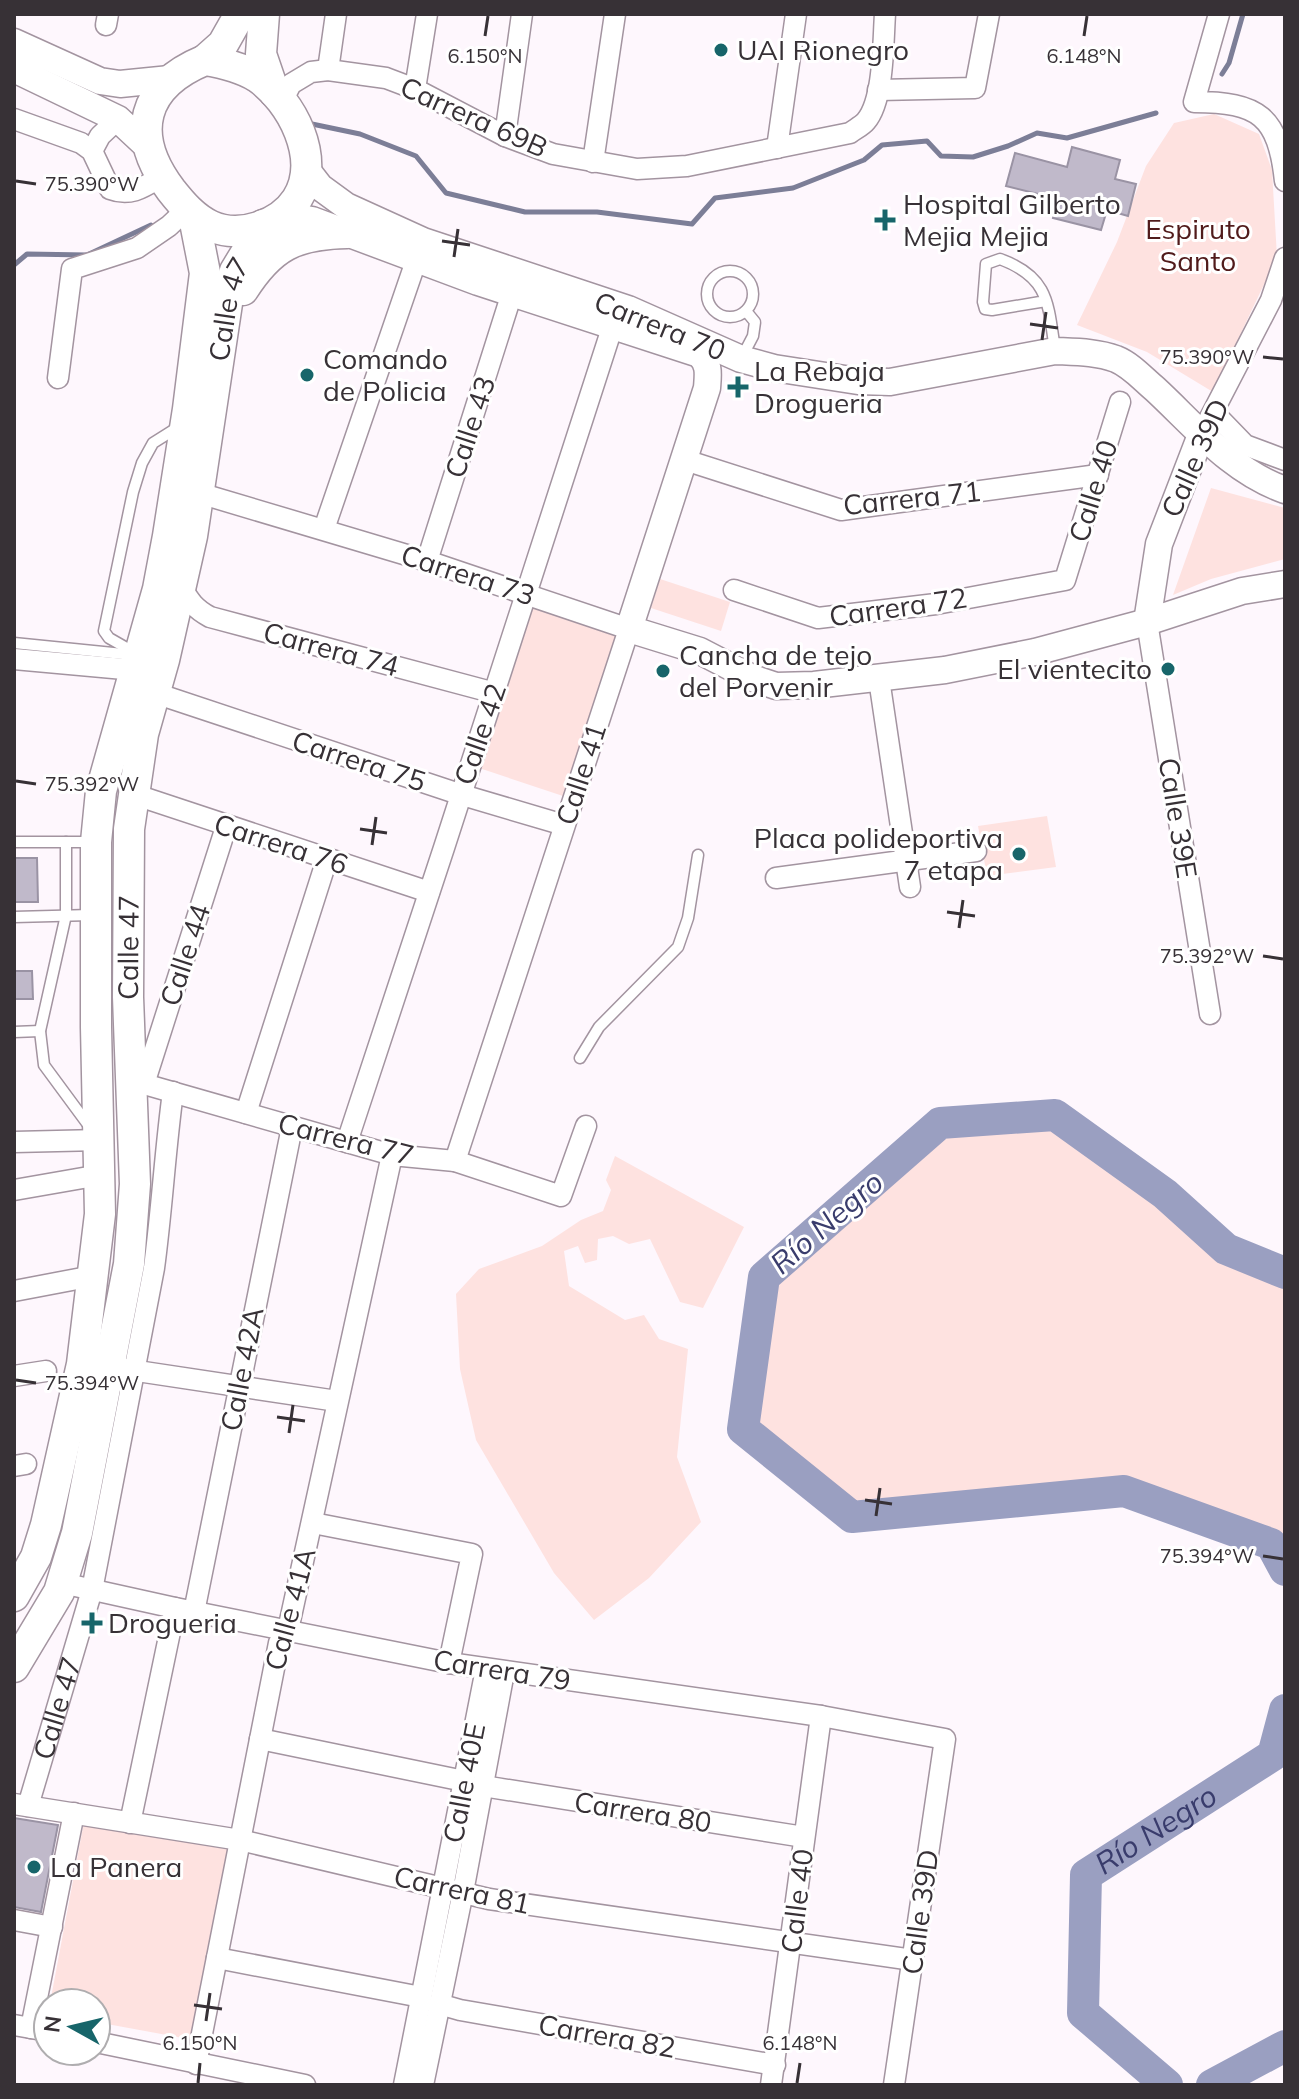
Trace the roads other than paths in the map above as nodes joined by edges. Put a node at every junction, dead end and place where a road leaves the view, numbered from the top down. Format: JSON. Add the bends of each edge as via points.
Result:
{"nodes":[{"id":1,"x":240,"y":14,"type":"edge"},
{"id":2,"x":264,"y":14,"type":"edge"},
{"id":3,"x":336,"y":14,"type":"edge"},
{"id":4,"x":427,"y":14,"type":"edge"},
{"id":5,"x":522,"y":14,"type":"edge"},
{"id":6,"x":615,"y":14,"type":"edge"},
{"id":7,"x":796,"y":14,"type":"edge"},
{"id":8,"x":885,"y":14,"type":"edge"},
{"id":9,"x":989,"y":14,"type":"edge"},
{"id":10,"x":1219,"y":14,"type":"edge"},
{"id":11,"x":14,"y":42,"type":"edge"},
{"id":12,"x":205,"y":60,"type":"junction"},
{"id":13,"x":14,"y":69,"type":"edge"},
{"id":14,"x":328,"y":70,"type":"junction"},
{"id":15,"x":170,"y":79,"type":"junction"},
{"id":16,"x":415,"y":89,"type":"junction"},
{"id":17,"x":878,"y":90,"type":"junction"},
{"id":18,"x":278,"y":96,"type":"junction"},
{"id":19,"x":14,"y":119,"type":"edge"},
{"id":20,"x":118,"y":119,"type":"junction"},
{"id":21,"x":505,"y":136,"type":"junction"},
{"id":22,"x":148,"y":147,"type":"junction"},
{"id":23,"x":777,"y":148,"type":"junction"},
{"id":24,"x":92,"y":151,"type":"junction"},
{"id":25,"x":1284,"y":160,"type":"edge"},
{"id":26,"x":593,"y":162,"type":"junction"},
{"id":27,"x":306,"y":169,"type":"junction"},
{"id":28,"x":162,"y":176,"type":"junction"},
{"id":29,"x":1285,"y":181,"type":"edge"},
{"id":30,"x":191,"y":213,"type":"junction"},
{"id":31,"x":270,"y":222,"type":"junction"},
{"id":32,"x":347,"y":233,"type":"junction"},
{"id":33,"x":1285,"y":258,"type":"edge"},
{"id":34,"x":416,"y":261,"type":"junction"},
{"id":35,"x":512,"y":293,"type":"junction"},
{"id":36,"x":1046,"y":301,"type":"junction"},
{"id":37,"x":746,"y":311,"type":"junction"},
{"id":38,"x":226,"y":315,"type":"junction"},
{"id":39,"x":613,"y":325,"type":"junction"},
{"id":40,"x":1055,"y":351,"type":"junction"},
{"id":41,"x":741,"y":359,"type":"junction"},
{"id":42,"x":58,"y":378,"type":"dead end"},
{"id":43,"x":707,"y":388,"type":"junction"},
{"id":44,"x":1120,"y":402,"type":"dead end"},
{"id":45,"x":186,"y":423,"type":"junction"},
{"id":46,"x":1207,"y":424,"type":"junction"},
{"id":47,"x":685,"y":460,"type":"junction"},
{"id":48,"x":1285,"y":460,"type":"edge"},
{"id":49,"x":1098,"y":475,"type":"junction"},
{"id":50,"x":1285,"y":490,"type":"edge"},
{"id":51,"x":199,"y":493,"type":"junction"},
{"id":52,"x":324,"y":529,"type":"junction"},
{"id":53,"x":427,"y":561,"type":"junction"},
{"id":54,"x":1065,"y":580,"type":"joint"},
{"id":55,"x":1285,"y":584,"type":"edge"},
{"id":56,"x":181,"y":586,"type":"junction"},
{"id":57,"x":734,"y":590,"type":"dead end"},
{"id":58,"x":528,"y":594,"type":"junction"},
{"id":59,"x":641,"y":594,"type":"junction"},
{"id":60,"x":1147,"y":622,"type":"junction"},
{"id":61,"x":629,"y":629,"type":"junction"},
{"id":62,"x":664,"y":640,"type":"junction"},
{"id":63,"x":14,"y":643,"type":"edge"},
{"id":64,"x":14,"y":659,"type":"edge"},
{"id":65,"x":137,"y":663,"type":"junction"},
{"id":66,"x":879,"y":679,"type":"junction"},
{"id":67,"x":155,"y":693,"type":"junction"},
{"id":68,"x":495,"y":693,"type":"junction"},
{"id":69,"x":133,"y":794,"type":"junction"},
{"id":70,"x":459,"y":794,"type":"junction"},
{"id":71,"x":564,"y":825,"type":"junction"},
{"id":72,"x":226,"y":827,"type":"junction"},
{"id":73,"x":14,"y":842,"type":"edge"},
{"id":74,"x":66,"y":842,"type":"junction"},
{"id":75,"x":96,"y":842,"type":"junction"},
{"id":76,"x":976,"y":851,"type":"dead end"},
{"id":77,"x":698,"y":855,"type":"dead end"},
{"id":78,"x":327,"y":859,"type":"junction"},
{"id":79,"x":907,"y":861,"type":"junction"},
{"id":80,"x":776,"y":878,"type":"dead end"},
{"id":81,"x":910,"y":887,"type":"dead end"},
{"id":82,"x":429,"y":892,"type":"junction"},
{"id":83,"x":66,"y":915,"type":"junction"},
{"id":84,"x":97,"y":915,"type":"junction"},
{"id":85,"x":14,"y":917,"type":"edge"},
{"id":86,"x":1210,"y":1014,"type":"dead end"},
{"id":87,"x":40,"y":1031,"type":"junction"},
{"id":88,"x":14,"y":1032,"type":"edge"},
{"id":89,"x":580,"y":1058,"type":"dead end"},
{"id":90,"x":137,"y":1084,"type":"junction"},
{"id":91,"x":173,"y":1092,"type":"junction"},
{"id":92,"x":246,"y":1113,"type":"junction"},
{"id":93,"x":586,"y":1126,"type":"dead end"},
{"id":94,"x":292,"y":1127,"type":"junction"},
{"id":95,"x":100,"y":1140,"type":"junction"},
{"id":96,"x":14,"y":1142,"type":"edge"},
{"id":97,"x":347,"y":1142,"type":"junction"},
{"id":98,"x":392,"y":1155,"type":"junction"},
{"id":99,"x":455,"y":1161,"type":"junction"},
{"id":100,"x":100,"y":1175,"type":"junction"},
{"id":101,"x":14,"y":1190,"type":"edge"},
{"id":102,"x":93,"y":1276,"type":"junction"},
{"id":103,"x":14,"y":1291,"type":"edge"},
{"id":104,"x":122,"y":1369,"type":"junction"},
{"id":105,"x":46,"y":1371,"type":"dead end"},
{"id":106,"x":14,"y":1376,"type":"edge"},
{"id":107,"x":239,"y":1386,"type":"junction"},
{"id":108,"x":337,"y":1401,"type":"junction"},
{"id":109,"x":313,"y":1523,"type":"junction"},
{"id":110,"x":62,"y":1583,"type":"junction"},
{"id":111,"x":92,"y":1590,"type":"junction"},
{"id":112,"x":14,"y":1596,"type":"edge"},
{"id":113,"x":184,"y":1610,"type":"junction"},
{"id":114,"x":288,"y":1630,"type":"junction"},
{"id":115,"x":449,"y":1663,"type":"junction"},
{"id":116,"x":14,"y":1667,"type":"edge"},
{"id":117,"x":495,"y":1671,"type":"junction"},
{"id":118,"x":821,"y":1716,"type":"junction"},
{"id":119,"x":260,"y":1739,"type":"junction"},
{"id":120,"x":945,"y":1739,"type":"joint"},
{"id":121,"x":474,"y":1784,"type":"junction"},
{"id":122,"x":21,"y":1805,"type":"edge"},
{"id":123,"x":74,"y":1813,"type":"junction"},
{"id":124,"x":130,"y":1823,"type":"junction"},
{"id":125,"x":804,"y":1837,"type":"junction"},
{"id":126,"x":240,"y":1840,"type":"junction"},
{"id":127,"x":453,"y":1890,"type":"junction"},
{"id":128,"x":14,"y":1920,"type":"edge"},
{"id":129,"x":52,"y":1927,"type":"junction"},
{"id":130,"x":792,"y":1943,"type":"junction"},
{"id":131,"x":217,"y":1958,"type":"junction"},
{"id":132,"x":913,"y":1960,"type":"junction"},
{"id":133,"x":430,"y":2001,"type":"junction"},
{"id":134,"x":31,"y":2028,"type":"edge"},
{"id":135,"x":112,"y":2046,"type":"edge"},
{"id":136,"x":196,"y":2064,"type":"junction"},
{"id":137,"x":773,"y":2075,"type":"edge"},
{"id":138,"x":231,"y":2078,"type":"edge"},
{"id":139,"x":305,"y":2085,"type":"edge"},
{"id":140,"x":404,"y":2085,"type":"edge"},
{"id":141,"x":423,"y":2085,"type":"edge"},
{"id":142,"x":894,"y":2085,"type":"edge"}],
"edges":[{"from":1,"to":12,"type":"main road","via":[[223,44]]},
{"from":2,"to":18,"type":"main road","via":[[261,54]]},
{"from":3,"to":14,"type":"street"},
{"from":4,"to":16,"type":"street"},
{"from":5,"to":21,"type":"street"},
{"from":6,"to":26,"type":"street"},
{"from":7,"to":23,"type":"street"},
{"from":8,"to":17,"type":"street"},
{"from":9,"to":17,"type":"street","via":[[975,88]]},
{"from":10,"to":25,"type":"street","via":[[1194,102],[1255,111],[1275,134]]},
{"from":11,"to":15,"type":"street","via":[[100,81]]},
{"from":12,"to":15,"type":"main road"},
{"from":12,"to":18,"type":"main road","via":[[248,72]]},
{"from":13,"to":20,"type":"street"},
{"from":14,"to":16,"type":"street","name":"Carrera 69B","via":[[386,78]]},
{"from":14,"to":18,"type":"street","via":[[311,72]]},
{"from":15,"to":22,"type":"main road","via":[[151,103],[145,128]]},
{"from":16,"to":21,"type":"street","name":"Carrera 69B"},
{"from":17,"to":23,"type":"street","name":"Carrera 69B","via":[[865,123],[850,133]]},
{"from":18,"to":27,"type":"main road","via":[[296,125]]},
{"from":19,"to":24,"type":"street"},
{"from":20,"to":22,"type":"street"},
{"from":20,"to":24,"type":"street"},
{"from":21,"to":26,"type":"street","name":"Carrera 69B"},
{"from":22,"to":28,"type":"main road"},
{"from":23,"to":26,"type":"street","name":"Carrera 69B","via":[[687,166],[637,169]]},
{"from":24,"to":28,"type":"street","via":[[110,189],[117,192],[139,190]]},
{"from":25,"to":29,"type":"street"},
{"from":27,"to":31,"type":"main road","via":[[292,206]]},
{"from":27,"to":41,"type":"street","name":"Carrera 70","via":[[346,206],[395,229],[628,309]]},
{"from":28,"to":30,"type":"main road"},
{"from":30,"to":31,"type":"main road","via":[[227,230]]},
{"from":30,"to":42,"type":"street","via":[[137,248],[72,269]]},
{"from":30,"to":45,"type":"main road","name":"Calle 47","via":[[205,273]]},
{"from":31,"to":32,"type":"street","name":"Carrera 70","via":[[300,218]]},
{"from":31,"to":38,"type":"main road","name":"Calle 47","via":[[235,271]]},
{"from":32,"to":34,"type":"street","name":"Carrera 70"},
{"from":32,"to":38,"type":"main road","via":[[318,233],[272,253]]},
{"from":33,"to":46,"type":"street","name":"Calle 39D","via":[[1271,300]]},
{"from":34,"to":35,"type":"street","name":"Carrera 70"},
{"from":34,"to":52,"type":"street"},
{"from":35,"to":39,"type":"street","name":"Carrera 70"},
{"from":35,"to":53,"type":"street","name":"Calle 43"},
{"from":36,"to":36,"type":"lane","via":[[1031,274],[1020,266],[1000,259],[986,264],[985,309]]},
{"from":36,"to":40,"type":"lane"},
{"from":37,"to":37,"type":"lane","via":[[753,294],[747,277],[729,270],[713,279],[708,296],[718,313],[727,317]]},
{"from":37,"to":41,"type":"lane","via":[[755,322]]},
{"from":38,"to":51,"type":"main road","name":"Calle 47"},
{"from":39,"to":43,"type":"street","name":"Carrera 70","via":[[699,354],[708,367]]},
{"from":39,"to":58,"type":"street","name":"Calle 42"},
{"from":40,"to":41,"type":"street","name":"Carrera 70","via":[[890,382]]},
{"from":40,"to":46,"type":"street","name":"Carrera 70","via":[[1119,360],[1174,407]]},
{"from":41,"to":43,"type":"street"},
{"from":43,"to":47,"type":"street","name":"Calle 41"},
{"from":44,"to":49,"type":"street","name":"Calle 40"},
{"from":45,"to":65,"type":"main road","name":"Calle 47","via":[[158,589]]},
{"from":45,"to":65,"type":"lane","via":[[153,443],[142,463],[108,608],[104,631]]},
{"from":46,"to":48,"type":"street"},
{"from":46,"to":50,"type":"street","name":"Carrera 70","via":[[1238,466]]},
{"from":46,"to":60,"type":"street","name":"Calle 39D","via":[[1159,544]]},
{"from":47,"to":49,"type":"street","name":"Carrera 71","via":[[841,510]]},
{"from":47,"to":59,"type":"street","name":"Calle 41"},
{"from":49,"to":54,"type":"street","name":"Calle 40"},
{"from":51,"to":52,"type":"street","name":"Carrera 73"},
{"from":51,"to":56,"type":"main road","name":"Calle 47"},
{"from":52,"to":53,"type":"street","name":"Carrera 73"},
{"from":53,"to":58,"type":"street","name":"Carrera 73"},
{"from":54,"to":57,"type":"street","name":"Carrera 72","via":[[936,604],[818,618]]},
{"from":55,"to":60,"type":"street","via":[[1242,591]]},
{"from":56,"to":67,"type":"main road","name":"Calle 47"},
{"from":56,"to":68,"type":"street","name":"Carrera 74","via":[[189,601],[210,617]]},
{"from":58,"to":61,"type":"street","name":"Carrera 73"},
{"from":58,"to":68,"type":"street","name":"Calle 42"},
{"from":59,"to":61,"type":"street","name":"Calle 41"},
{"from":59,"to":62,"type":"street","via":[[645,613]]},
{"from":60,"to":66,"type":"street","via":[[1035,652]]},
{"from":60,"to":86,"type":"street","name":"Calle 39E"},
{"from":61,"to":62,"type":"street","name":"Carrera 73"},
{"from":61,"to":71,"type":"street","name":"Calle 41"},
{"from":62,"to":66,"type":"street","name":"Carrera 73","via":[[776,686]]},
{"from":63,"to":65,"type":"lane"},
{"from":64,"to":65,"type":"street"},
{"from":65,"to":75,"type":"main road","name":"Calle 47","via":[[107,764]]},
{"from":66,"to":79,"type":"street"},
{"from":67,"to":69,"type":"main road","name":"Calle 47"},
{"from":67,"to":70,"type":"street","name":"Carrera 75"},
{"from":68,"to":70,"type":"street","name":"Calle 42"},
{"from":69,"to":72,"type":"street","name":"Carrera 76"},
{"from":69,"to":90,"type":"main road","name":"Calle 47","via":[[128,886]]},
{"from":70,"to":71,"type":"street","name":"Carrera 75"},
{"from":70,"to":82,"type":"street","name":"Calle 42"},
{"from":71,"to":99,"type":"street","name":"Calle 41"},
{"from":72,"to":78,"type":"street","name":"Carrera 76"},
{"from":72,"to":90,"type":"street","name":"Calle 44"},
{"from":73,"to":74,"type":"lane"},
{"from":74,"to":75,"type":"lane"},
{"from":74,"to":83,"type":"lane"},
{"from":75,"to":84,"type":"main road","name":"Calle 47"},
{"from":76,"to":79,"type":"street"},
{"from":77,"to":89,"type":"lane","via":[[678,947],[599,1027]]},
{"from":78,"to":82,"type":"street","name":"Carrera 76"},
{"from":78,"to":92,"type":"street"},
{"from":79,"to":80,"type":"street"},
{"from":79,"to":81,"type":"street"},
{"from":82,"to":97,"type":"street","name":"Calle 42"},
{"from":83,"to":84,"type":"lane"},
{"from":83,"to":85,"type":"lane"},
{"from":83,"to":87,"type":"lane"},
{"from":84,"to":95,"type":"main road","name":"Calle 47"},
{"from":87,"to":88,"type":"lane"},
{"from":87,"to":95,"type":"lane","via":[[44,1065]]},
{"from":90,"to":91,"type":"street","name":"Carrera 77"},
{"from":90,"to":104,"type":"main road","name":"Calle 47"},
{"from":91,"to":92,"type":"street","name":"Carrera 77"},
{"from":91,"to":104,"type":"street","name":"Calle 47","via":[[154,1268]]},
{"from":92,"to":94,"type":"street","name":"Carrera 77"},
{"from":93,"to":99,"type":"street","name":"Carrera 77","via":[[561,1196]]},
{"from":94,"to":97,"type":"street","name":"Carrera 77"},
{"from":94,"to":107,"type":"street","name":"Calle 42A"},
{"from":95,"to":96,"type":"street"},
{"from":95,"to":100,"type":"main road","name":"Calle 47"},
{"from":97,"to":98,"type":"street","name":"Carrera 77"},
{"from":98,"to":99,"type":"street","name":"Carrera 77"},
{"from":98,"to":108,"type":"street","name":"Calle 41A"},
{"from":100,"to":101,"type":"street"},
{"from":100,"to":102,"type":"main road","name":"Calle 47"},
{"from":102,"to":103,"type":"street"},
{"from":102,"to":112,"type":"main road","name":"Calle 47","via":[[82,1364],[46,1525],[36,1557]]},
{"from":104,"to":107,"type":"street"},
{"from":104,"to":110,"type":"main road","name":"Calle 47"},
{"from":104,"to":111,"type":"street","name":"Calle 47"},
{"from":105,"to":106,"type":"street"},
{"from":107,"to":108,"type":"street"},
{"from":107,"to":113,"type":"street","name":"Calle 42A"},
{"from":108,"to":109,"type":"street","name":"Calle 41A"},
{"from":109,"to":114,"type":"street","name":"Calle 41A"},
{"from":109,"to":115,"type":"street","via":[[472,1554]]},
{"from":110,"to":111,"type":"street","name":"Carrera 79"},
{"from":110,"to":116,"type":"main road","name":"Calle 47"},
{"from":111,"to":113,"type":"street","name":"Carrera 79"},
{"from":111,"to":122,"type":"street","name":"Calle 47"},
{"from":113,"to":114,"type":"street","name":"Carrera 79"},
{"from":113,"to":124,"type":"street","name":"Calle 42A"},
{"from":114,"to":115,"type":"street","name":"Carrera 79"},
{"from":114,"to":119,"type":"street","name":"Calle 41A","via":[[279,1643]]},
{"from":115,"to":117,"type":"street","name":"Carrera 79"},
{"from":117,"to":118,"type":"street","name":"Carrera 79"},
{"from":117,"to":121,"type":"street","name":"Calle 40E"},
{"from":118,"to":120,"type":"street","name":"Carrera 79"},
{"from":118,"to":125,"type":"street","name":"Calle 40"},
{"from":119,"to":121,"type":"street","name":"Carrera 80"},
{"from":119,"to":126,"type":"street","name":"Calle 41A"},
{"from":120,"to":132,"type":"street","name":"Calle 39D"},
{"from":121,"to":125,"type":"street","name":"Carrera 80"},
{"from":121,"to":127,"type":"street","name":"Calle 40E"},
{"from":122,"to":123,"type":"street","name":"Carrera 81"},
{"from":123,"to":124,"type":"street","name":"Carrera 81"},
{"from":123,"to":129,"type":"street"},
{"from":124,"to":126,"type":"street","name":"Carrera 81"},
{"from":125,"to":130,"type":"street","name":"Calle 40"},
{"from":126,"to":127,"type":"street","name":"Carrera 81"},
{"from":126,"to":131,"type":"street","name":"Calle 41A"},
{"from":127,"to":130,"type":"street","name":"Carrera 81"},
{"from":127,"to":133,"type":"street","name":"Calle 40E"},
{"from":128,"to":129,"type":"street"},
{"from":129,"to":134,"type":"street"},
{"from":130,"to":132,"type":"street","name":"Carrera 81"},
{"from":130,"to":137,"type":"street","name":"Calle 40"},
{"from":131,"to":133,"type":"street","name":"Carrera 82"},
{"from":131,"to":136,"type":"street","name":"Calle 41A"},
{"from":132,"to":142,"type":"street","name":"Calle 39D"},
{"from":133,"to":137,"type":"street","name":"Carrera 82"},
{"from":133,"to":140,"type":"street","name":"Calle 40E"},
{"from":133,"to":141,"type":"street","name":"Calle 40E"},
{"from":135,"to":136,"type":"street"},
{"from":136,"to":138,"type":"street"},
{"from":138,"to":139,"type":"street"}]}
